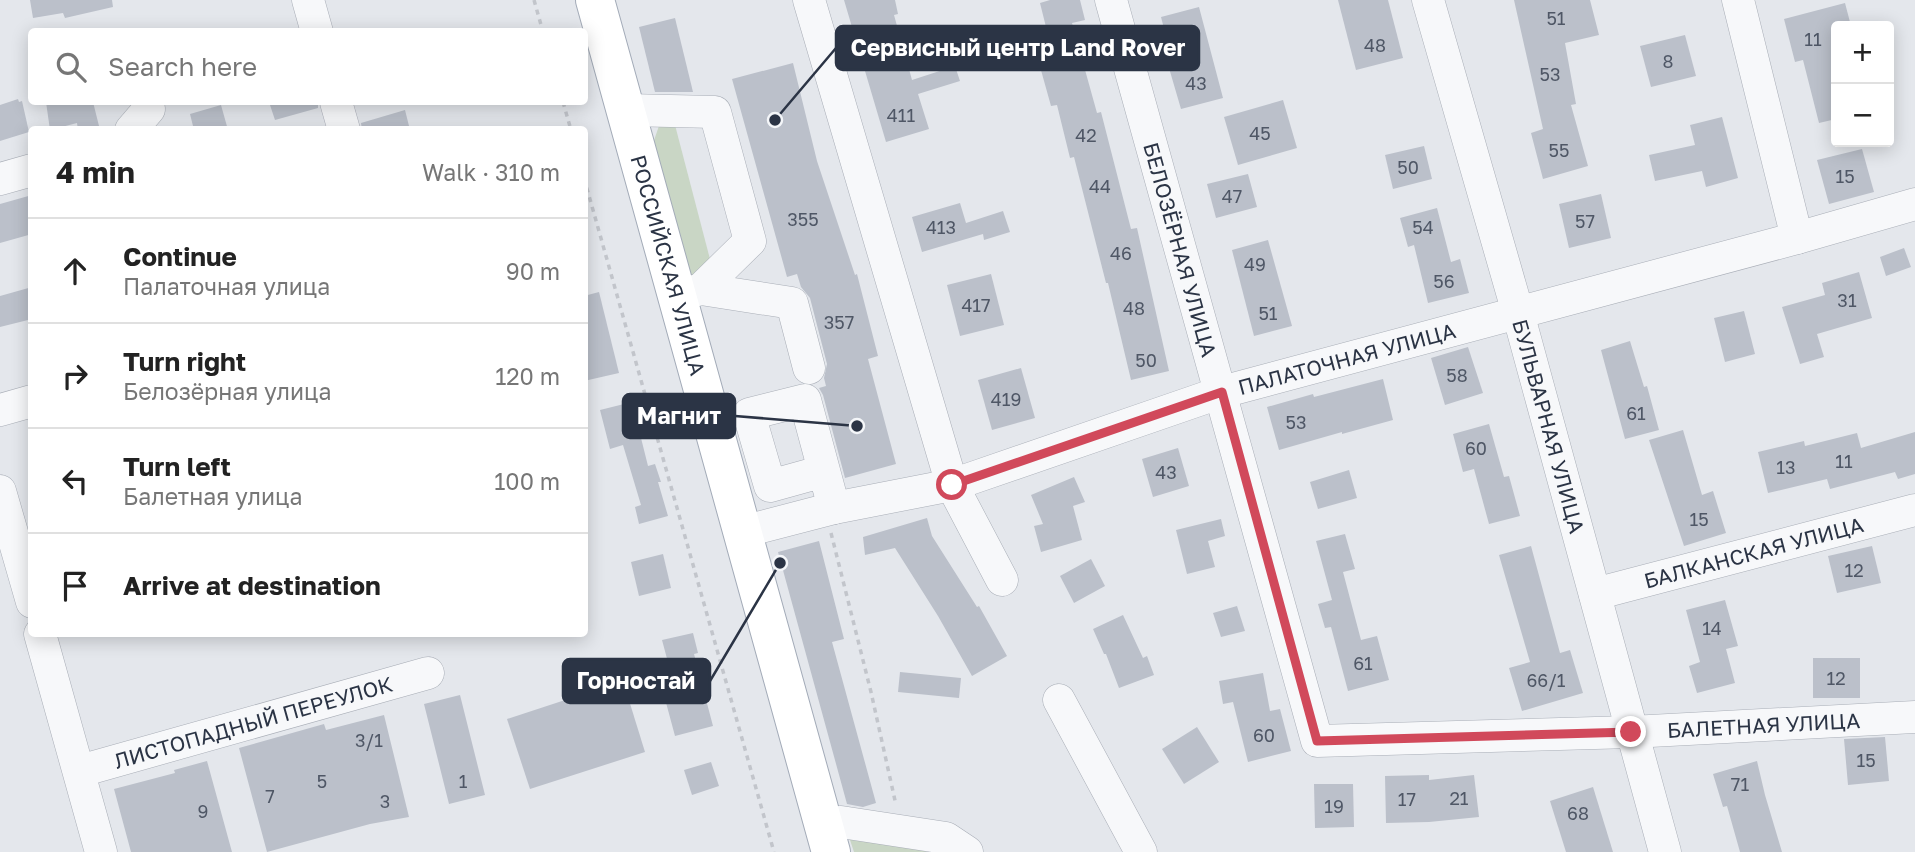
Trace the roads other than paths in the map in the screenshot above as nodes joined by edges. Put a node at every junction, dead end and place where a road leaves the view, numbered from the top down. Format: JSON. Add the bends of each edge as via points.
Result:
{"nodes":[{"id":1,"x":308,"y":0,"type":"edge"},
{"id":2,"x":567,"y":0,"type":"edge"},
{"id":3,"x":595,"y":0,"type":"edge"},
{"id":4,"x":809,"y":0,"type":"edge"},
{"id":5,"x":1111,"y":0,"type":"edge"},
{"id":6,"x":1428,"y":0,"type":"edge"},
{"id":7,"x":1738,"y":0,"type":"edge"},
{"id":8,"x":316,"y":28,"type":"edge"},
{"id":9,"x":575,"y":28,"type":"edge"},
{"id":10,"x":588,"y":73,"type":"edge"},
{"id":11,"x":337,"y":105,"type":"edge"},
{"id":12,"x":626,"y":110,"type":"junction"},
{"id":13,"x":343,"y":126,"type":"edge"},
{"id":14,"x":28,"y":171,"type":"edge"},
{"id":15,"x":0,"y":179,"type":"edge"},
{"id":16,"x":1915,"y":204,"type":"edge"},
{"id":17,"x":1797,"y":239,"type":"junction"},
{"id":18,"x":689,"y":292,"type":"junction"},
{"id":19,"x":1518,"y":313,"type":"junction"},
{"id":20,"x":809,"y":368,"type":"dead end"},
{"id":21,"x":1222,"y":392,"type":"junction"},
{"id":22,"x":28,"y":402,"type":"edge"},
{"id":23,"x":0,"y":411,"type":"edge"},
{"id":24,"x":824,"y":471,"type":"dead end"},
{"id":25,"x":952,"y":485,"type":"junction"},
{"id":26,"x":0,"y":491,"type":"edge"},
{"id":27,"x":830,"y":509,"type":"junction"},
{"id":28,"x":1915,"y":510,"type":"edge"},
{"id":29,"x":729,"y":536,"type":"junction"},
{"id":30,"x":1002,"y":580,"type":"dead end"},
{"id":31,"x":28,"y":588,"type":"edge"},
{"id":32,"x":1595,"y":594,"type":"junction"},
{"id":33,"x":41,"y":637,"type":"edge"},
{"id":34,"x":428,"y":674,"type":"dead end"},
{"id":35,"x":1059,"y":700,"type":"dead end"},
{"id":36,"x":1915,"y":717,"type":"edge"},
{"id":37,"x":1631,"y":732,"type":"junction"},
{"id":38,"x":1317,"y":741,"type":"joint"},
{"id":39,"x":79,"y":771,"type":"junction"},
{"id":40,"x":819,"y":842,"type":"edge"},
{"id":41,"x":101,"y":852,"type":"edge"},
{"id":42,"x":966,"y":852,"type":"edge"},
{"id":43,"x":1141,"y":852,"type":"edge"},
{"id":44,"x":1665,"y":852,"type":"edge"}],
"edges":[{"from":1,"to":8,"type":"street"},
{"from":2,"to":9,"type":"main road"},
{"from":3,"to":12,"type":"main road","name":"РОССИЙСКАЯ УЛИЦА"},
{"from":4,"to":25,"type":"street"},
{"from":5,"to":21,"type":"street","name":"БЕЛОЗЁРНАЯ УЛИЦА"},
{"from":6,"to":19,"type":"street","name":"БУЛЬВАРНАЯ УЛИЦА"},
{"from":7,"to":17,"type":"street"},
{"from":10,"to":29,"type":"main road","name":"РОССИЙСКАЯ УЛИЦА"},
{"from":11,"to":13,"type":"street"},
{"from":12,"to":18,"type":"main road","name":"РОССИЙСКАЯ УЛИЦА"},
{"from":12,"to":18,"type":"street","via":[[715,112],[750,241]]},
{"from":14,"to":15,"type":"street"},
{"from":16,"to":17,"type":"street","name":"ПАЛАТОЧНАЯ УЛИЦА"},
{"from":17,"to":19,"type":"street","name":"ПАЛАТОЧНАЯ УЛИЦА"},
{"from":18,"to":20,"type":"street","via":[[792,303]]},
{"from":18,"to":29,"type":"main road","name":"РОССИЙСКАЯ УЛИЦА"},
{"from":19,"to":21,"type":"street","name":"ПАЛАТОЧНАЯ УЛИЦА"},
{"from":19,"to":32,"type":"street","name":"БУЛЬВАРНАЯ УЛИЦА"},
{"from":21,"to":25,"type":"street","name":"ПАЛАТОЧНАЯ УЛИЦА"},
{"from":21,"to":38,"type":"street","name":"БЕЛОЗЁРНАЯ УЛИЦА"},
{"from":22,"to":23,"type":"street"},
{"from":24,"to":27,"type":"street"},
{"from":25,"to":27,"type":"street","name":"ПАЛАТОЧНАЯ УЛИЦА"},
{"from":25,"to":30,"type":"street"},
{"from":26,"to":31,"type":"street"},
{"from":27,"to":29,"type":"street","name":"ПАЛАТОЧНАЯ УЛИЦА"},
{"from":28,"to":32,"type":"street","name":"БАЛКАНСКАЯ УЛИЦА"},
{"from":29,"to":40,"type":"main road","name":"РОССИЙСКАЯ УЛИЦА"},
{"from":32,"to":37,"type":"street","name":"БУЛЬВАРНАЯ УЛИЦА"},
{"from":33,"to":39,"type":"street"},
{"from":34,"to":39,"type":"street","name":"ЛИСТОПАДНЫЙ ПЕРЕУЛОК"},
{"from":35,"to":43,"type":"street"},
{"from":36,"to":37,"type":"street","name":"БАЛЕТНАЯ УЛИЦА"},
{"from":37,"to":38,"type":"street","name":"БАЛЕТНАЯ УЛИЦА"},
{"from":37,"to":44,"type":"street","name":"БУЛЬВАРНАЯ УЛИЦА"},
{"from":39,"to":41,"type":"street"},
{"from":40,"to":42,"type":"street","via":[[841,822],[946,838]]}]}
